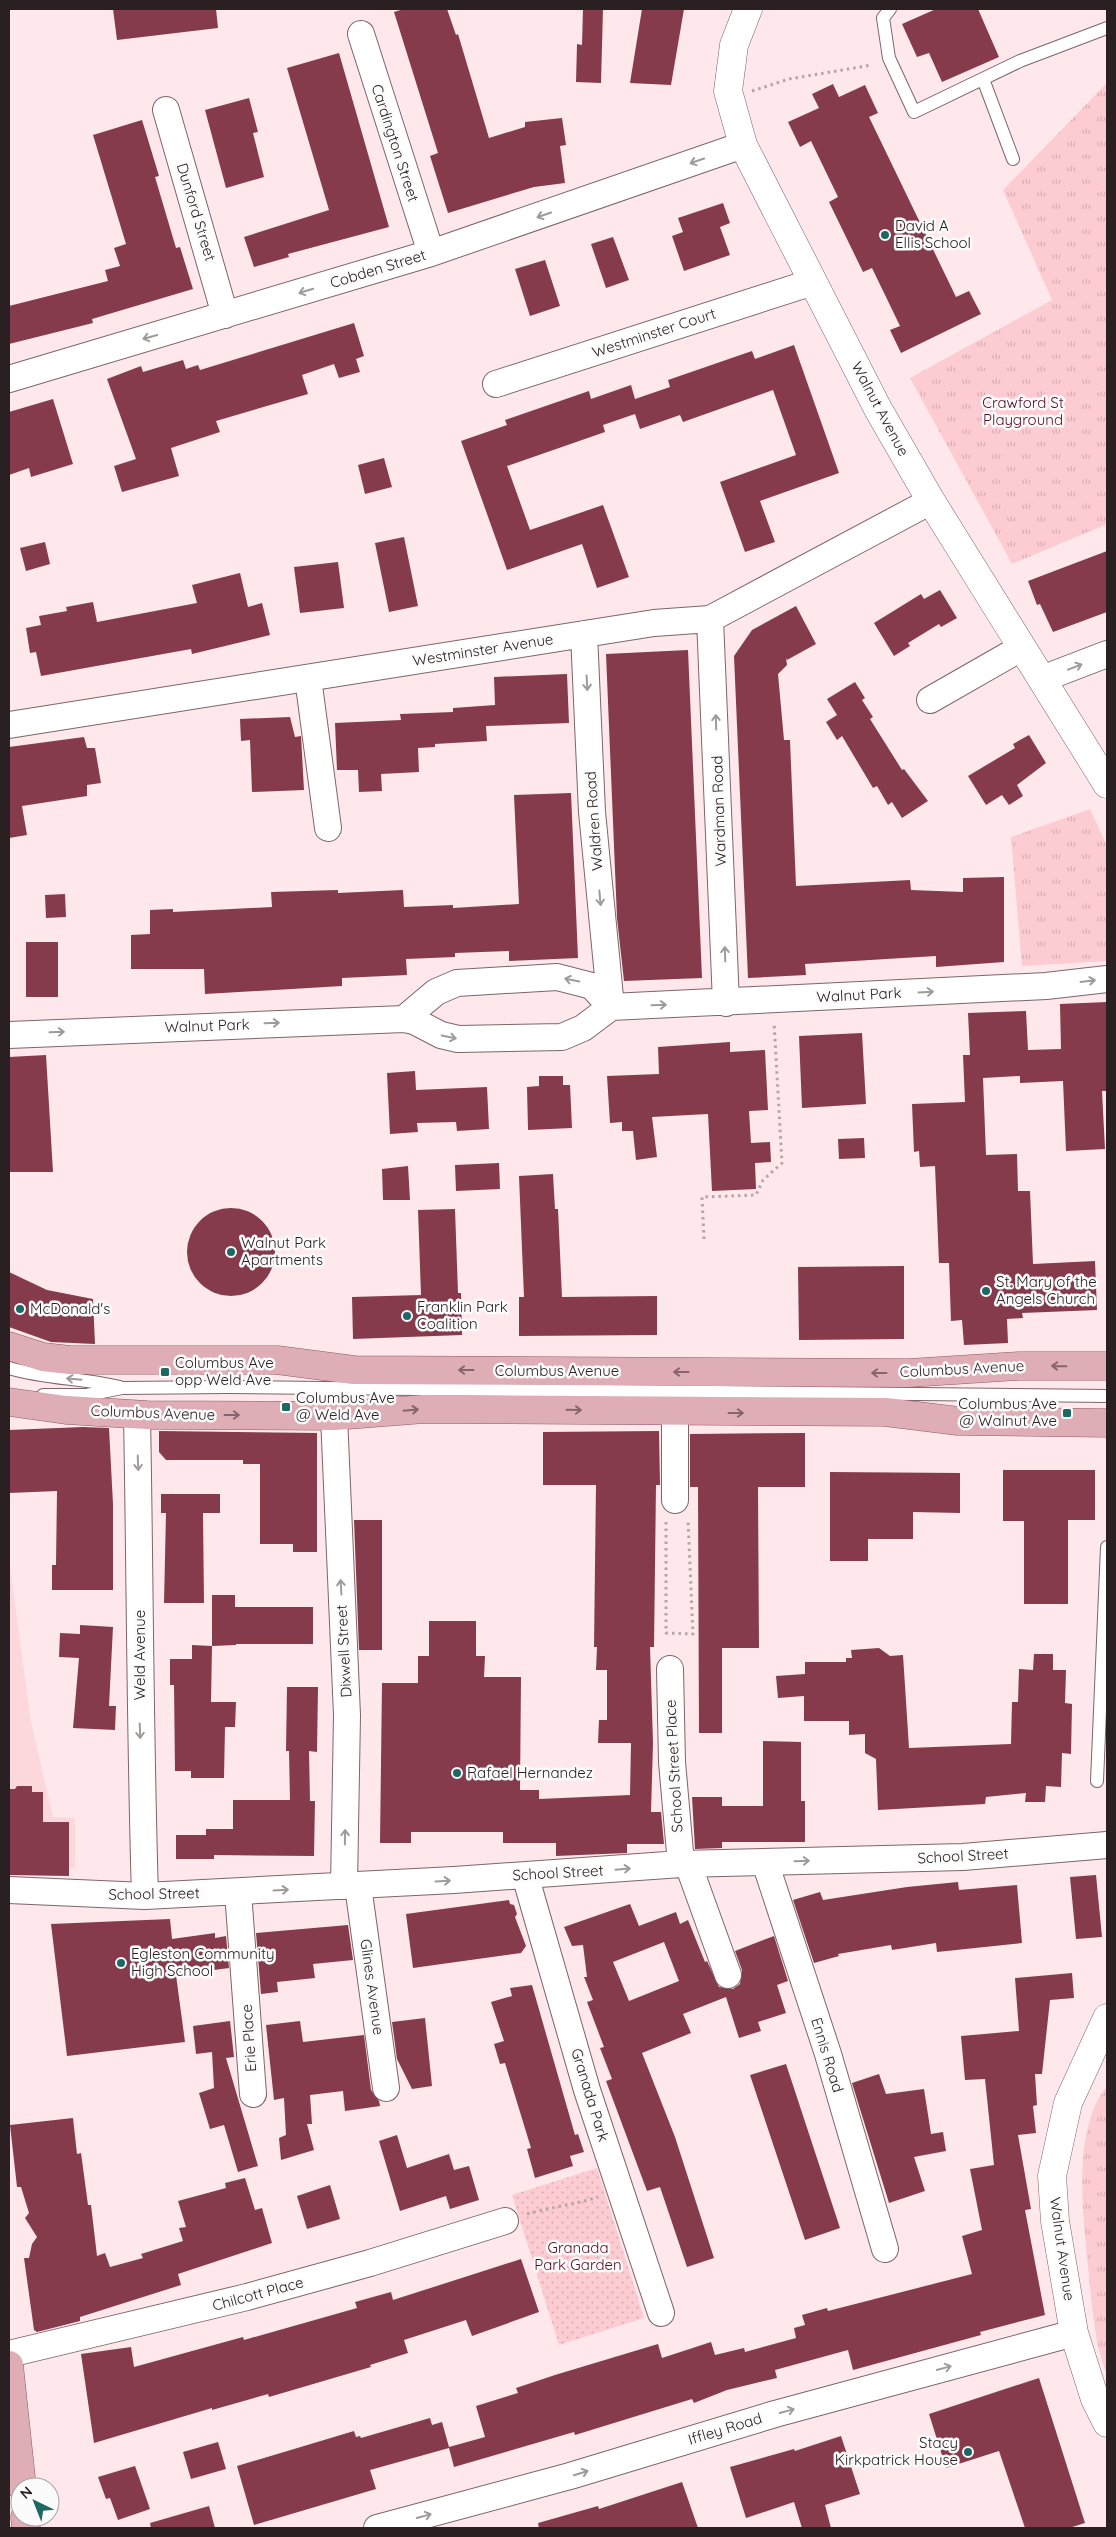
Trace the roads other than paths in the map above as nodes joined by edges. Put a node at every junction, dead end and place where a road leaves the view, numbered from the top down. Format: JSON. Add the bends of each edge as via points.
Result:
{"nodes":[{"id":1,"x":748,"y":9,"type":"edge"},
{"id":2,"x":890,"y":9,"type":"edge"},
{"id":3,"x":1107,"y":28,"type":"edge"},
{"id":4,"x":361,"y":34,"type":"dead end"},
{"id":5,"x":983,"y":79,"type":"junction"},
{"id":6,"x":166,"y":110,"type":"dead end"},
{"id":7,"x":743,"y":145,"type":"junction"},
{"id":8,"x":1013,"y":158,"type":"dead end"},
{"id":9,"x":431,"y":252,"type":"junction"},
{"id":10,"x":813,"y":282,"type":"junction"},
{"id":11,"x":225,"y":315,"type":"junction"},
{"id":12,"x":9,"y":379,"type":"edge"},
{"id":13,"x":496,"y":384,"type":"dead end"},
{"id":14,"x":931,"y":501,"type":"junction"},
{"id":15,"x":710,"y":619,"type":"junction"},
{"id":16,"x":584,"y":634,"type":"junction"},
{"id":17,"x":1021,"y":648,"type":"junction"},
{"id":18,"x":1107,"y":654,"type":"edge"},
{"id":19,"x":308,"y":678,"type":"junction"},
{"id":20,"x":1042,"y":679,"type":"junction"},
{"id":21,"x":930,"y":700,"type":"dead end"},
{"id":22,"x":9,"y":725,"type":"edge"},
{"id":23,"x":1107,"y":784,"type":"edge"},
{"id":24,"x":328,"y":828,"type":"dead end"},
{"id":25,"x":1107,"y":979,"type":"edge"},
{"id":26,"x":726,"y":1003,"type":"junction"},
{"id":27,"x":610,"y":1007,"type":"junction"},
{"id":28,"x":404,"y":1019,"type":"junction"},
{"id":29,"x":9,"y":1034,"type":"edge"},
{"id":30,"x":9,"y":1346,"type":"edge"},
{"id":31,"x":1107,"y":1366,"type":"edge"},
{"id":32,"x":9,"y":1368,"type":"edge"},
{"id":33,"x":122,"y":1388,"type":"junction"},
{"id":34,"x":9,"y":1390,"type":"edge"},
{"id":35,"x":1107,"y":1396,"type":"edge"},
{"id":36,"x":9,"y":1402,"type":"edge"},
{"id":37,"x":675,"y":1412,"type":"junction"},
{"id":38,"x":137,"y":1415,"type":"junction"},
{"id":39,"x":334,"y":1416,"type":"junction"},
{"id":40,"x":1107,"y":1423,"type":"edge"},
{"id":41,"x":675,"y":1500,"type":"dead end"},
{"id":42,"x":1107,"y":1547,"type":"edge"},
{"id":43,"x":670,"y":1669,"type":"dead end"},
{"id":44,"x":1097,"y":1781,"type":"dead end"},
{"id":45,"x":1107,"y":1845,"type":"edge"},
{"id":46,"x":765,"y":1862,"type":"junction"},
{"id":47,"x":684,"y":1864,"type":"junction"},
{"id":48,"x":526,"y":1875,"type":"junction"},
{"id":49,"x":351,"y":1886,"type":"junction"},
{"id":50,"x":9,"y":1890,"type":"edge"},
{"id":51,"x":238,"y":1892,"type":"junction"},
{"id":52,"x":145,"y":1896,"type":"junction"},
{"id":53,"x":728,"y":1975,"type":"dead end"},
{"id":54,"x":1107,"y":2018,"type":"edge"},
{"id":55,"x":386,"y":2088,"type":"dead end"},
{"id":56,"x":253,"y":2094,"type":"dead end"},
{"id":57,"x":512,"y":2218,"type":"road end"},
{"id":58,"x":885,"y":2249,"type":"dead end"},
{"id":59,"x":661,"y":2313,"type":"dead end"},
{"id":60,"x":1074,"y":2333,"type":"junction"},
{"id":61,"x":9,"y":2354,"type":"edge"},
{"id":62,"x":9,"y":2366,"type":"edge"},
{"id":63,"x":1107,"y":2424,"type":"edge"},
{"id":64,"x":21,"y":2477,"type":"edge"},
{"id":65,"x":377,"y":2528,"type":"edge"}],
"edges":[{"from":1,"to":7,"type":"street","name":"Walnut Avenue","via":[[734,45],[728,90]]},
{"from":2,"to":5,"type":"lane","via":[[883,18],[889,58],[914,112]]},
{"from":3,"to":5,"type":"lane","via":[[1020,61]]},
{"from":4,"to":9,"type":"street","name":"Cardington Street"},
{"from":5,"to":8,"type":"lane"},
{"from":6,"to":11,"type":"street","name":"Dunford Street"},
{"from":7,"to":9,"type":"street","name":"Cobden Street","one_way":true},
{"from":7,"to":10,"type":"street","name":"Walnut Avenue"},
{"from":9,"to":11,"type":"street","name":"Cobden Street","one_way":true},
{"from":10,"to":13,"type":"street","name":"Westminster Court"},
{"from":10,"to":14,"type":"street","name":"Walnut Avenue","via":[[878,408]]},
{"from":11,"to":12,"type":"street","name":"Cobden Street","one_way":true},
{"from":14,"to":15,"type":"street","name":"Westminster Avenue"},
{"from":14,"to":17,"type":"street","name":"Walnut Avenue"},
{"from":15,"to":16,"type":"street","name":"Westminster Avenue","via":[[654,623]]},
{"from":26,"to":15,"type":"street","name":"Wardman Road","one_way":true},
{"from":16,"to":19,"type":"street","name":"Westminster Avenue"},
{"from":16,"to":27,"type":"street","name":"Waldren Road","one_way":true,"via":[[592,812]]},
{"from":17,"to":20,"type":"street","name":"Walnut Avenue"},
{"from":17,"to":21,"type":"street"},
{"from":20,"to":18,"type":"street","one_way":true},
{"from":19,"to":22,"type":"street","name":"Westminster Avenue"},
{"from":19,"to":24,"type":"street"},
{"from":20,"to":23,"type":"street","name":"Walnut Avenue"},
{"from":26,"to":25,"type":"street","name":"Walnut Park","one_way":true,"via":[[1046,986]]},
{"from":27,"to":26,"type":"street","name":"Walnut Park","one_way":true},
{"from":28,"to":27,"type":"street","name":"Walnut Park","one_way":true,"via":[[441,1036],[458,1039],[562,1037],[582,1028]]},
{"from":27,"to":28,"type":"street","one_way":true,"via":[[592,986],[557,977],[457,983],[436,992]]},
{"from":29,"to":28,"type":"street","name":"Walnut Park","one_way":true},
{"from":31,"to":30,"type":"main road","name":"Columbus Avenue","one_way":true,"via":[[1019,1366],[909,1373],[354,1370],[277,1360],[70,1360]]},
{"from":33,"to":32,"type":"lane","name":"Columbus Avenue","one_way":true},
{"from":33,"to":34,"type":"lane","name":"Columbus Avenue","via":[[79,1395]]},
{"from":33,"to":35,"type":"lane","name":"Columbus Avenue"},
{"from":36,"to":38,"type":"main road","name":"Columbus Avenue"},
{"from":39,"to":37,"type":"main road","name":"Columbus Avenue","one_way":true,"via":[[424,1408]]},
{"from":37,"to":40,"type":"main road","name":"Columbus Avenue","one_way":true,"via":[[885,1412],[958,1421]]},
{"from":37,"to":41,"type":"street"},
{"from":38,"to":39,"type":"main road","name":"Columbus Avenue","one_way":true},
{"from":38,"to":52,"type":"street","name":"Weld Avenue","one_way":true},
{"from":49,"to":39,"type":"street","name":"Dixwell Street","one_way":true},
{"from":42,"to":44,"type":"lane"},
{"from":43,"to":47,"type":"street","name":"School Street Place","via":[[672,1762]]},
{"from":46,"to":45,"type":"street","name":"School Street","one_way":true,"via":[[963,1857]]},
{"from":46,"to":47,"type":"street","name":"School Street"},
{"from":46,"to":58,"type":"street","name":"Ennis Road","via":[[828,2054]]},
{"from":48,"to":47,"type":"street","name":"School Street","one_way":true},
{"from":47,"to":53,"type":"street","name":"School Street Place"},
{"from":49,"to":48,"type":"street","name":"School Street","one_way":true},
{"from":48,"to":59,"type":"street","name":"Granada Park","via":[[587,2090]]},
{"from":51,"to":49,"type":"street","name":"School Street","one_way":true},
{"from":49,"to":55,"type":"street","name":"Glines Avenue"},
{"from":50,"to":52,"type":"street","name":"School Street"},
{"from":51,"to":52,"type":"street","name":"School Street"},
{"from":51,"to":56,"type":"street","name":"Erie Place"},
{"from":54,"to":60,"type":"street","name":"Walnut Avenue","via":[[1068,2103],[1052,2176],[1055,2221]]},
{"from":57,"to":61,"type":"street","name":"Chilcott Place","via":[[247,2298]]},
{"from":60,"to":63,"type":"street","name":"Walnut Avenue","via":[[1095,2399]]},
{"from":65,"to":60,"type":"street","name":"Iffley Road","one_way":true,"via":[[570,2476],[775,2414]]},
{"from":62,"to":64,"type":"main road"}]}
